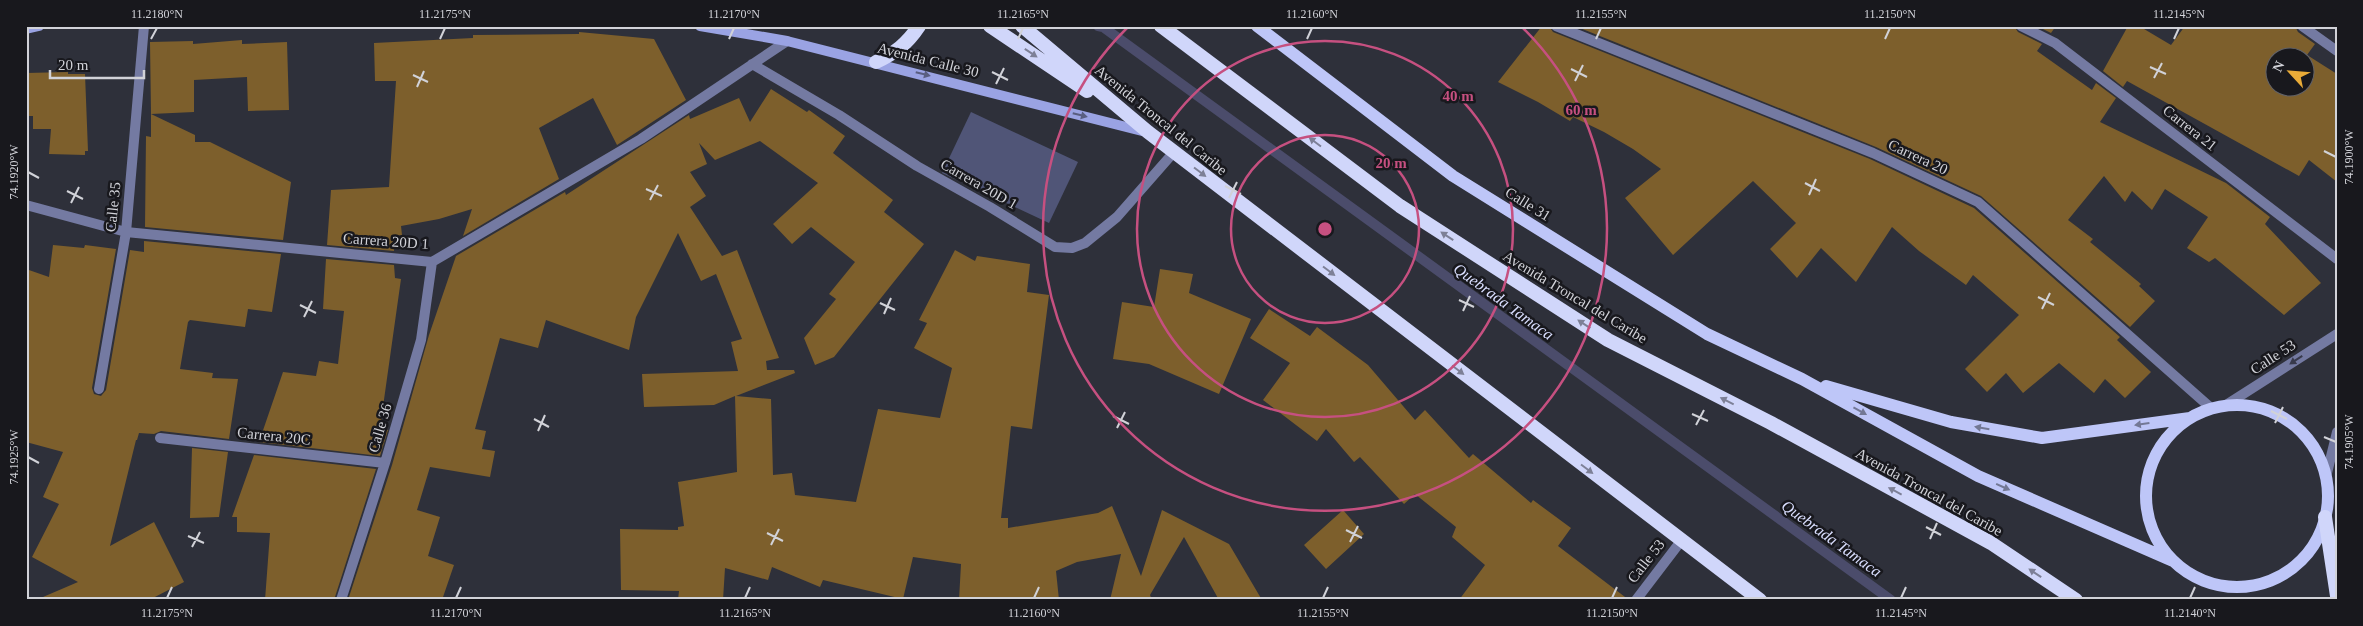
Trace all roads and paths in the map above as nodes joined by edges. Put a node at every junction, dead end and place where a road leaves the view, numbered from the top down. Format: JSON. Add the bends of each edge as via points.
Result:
{"nodes":[{"id":1,"x":39,"y":26,"type":"edge"},
{"id":2,"x":144,"y":26,"type":"edge"},
{"id":3,"x":700,"y":26,"type":"edge"},
{"id":4,"x":920,"y":26,"type":"edge"},
{"id":5,"x":990,"y":26,"type":"edge"},
{"id":6,"x":1022,"y":26,"type":"edge"},
{"id":7,"x":1162,"y":26,"type":"edge"},
{"id":8,"x":1257,"y":26,"type":"edge"},
{"id":9,"x":1556,"y":26,"type":"edge"},
{"id":10,"x":2021,"y":26,"type":"edge"},
{"id":11,"x":2302,"y":26,"type":"edge"},
{"id":12,"x":26,"y":29,"type":"edge"},
{"id":13,"x":788,"y":41,"type":"junction"},
{"id":14,"x":2337,"y":51,"type":"edge"},
{"id":15,"x":876,"y":62,"type":"junction"},
{"id":16,"x":752,"y":64,"type":"junction"},
{"id":17,"x":1148,"y":132,"type":"junction"},
{"id":18,"x":1174,"y":152,"type":"junction"},
{"id":19,"x":26,"y":205,"type":"edge"},
{"id":20,"x":126,"y":232,"type":"junction"},
{"id":21,"x":2337,"y":260,"type":"edge"},
{"id":22,"x":432,"y":262,"type":"junction"},
{"id":23,"x":2337,"y":334,"type":"edge"},
{"id":24,"x":1802,"y":379,"type":"junction"},
{"id":25,"x":99,"y":389,"type":"dead end"},
{"id":26,"x":2226,"y":405,"type":"junction"},
{"id":27,"x":2211,"y":408,"type":"junction"},
{"id":28,"x":2190,"y":418,"type":"junction"},
{"id":29,"x":2337,"y":432,"type":"edge"},
{"id":30,"x":160,"y":438,"type":"dead end"},
{"id":31,"x":385,"y":464,"type":"junction"},
{"id":32,"x":2326,"y":477,"type":"junction"},
{"id":33,"x":2326,"y":516,"type":"junction"},
{"id":34,"x":1681,"y":540,"type":"junction"},
{"id":35,"x":2173,"y":561,"type":"junction"},
{"id":36,"x":2337,"y":596,"type":"edge"},
{"id":37,"x":341,"y":600,"type":"edge"},
{"id":38,"x":1636,"y":600,"type":"edge"},
{"id":39,"x":1760,"y":600,"type":"edge"},
{"id":40,"x":2076,"y":600,"type":"edge"}],
"edges":[{"from":1,"to":12,"type":"main road"},
{"from":2,"to":20,"type":"street","name":"Calle 35"},
{"from":3,"to":13,"type":"main road","name":"Avenida Calle 30"},
{"from":4,"to":15,"type":"highway","via":[[910,40]]},
{"from":5,"to":17,"type":"highway","one_way":true},
{"from":6,"to":17,"type":"highway","name":"Avenida Troncal del Caribe"},
{"from":40,"to":7,"type":"highway","name":"Avenida Troncal del Caribe","one_way":true,"via":[[1991,543],[1608,340],[1400,206]]},
{"from":8,"to":24,"type":"main road","name":"Calle 31","via":[[1453,176],[1707,334]]},
{"from":9,"to":27,"type":"street","name":"Carrera 20","via":[[1873,153],[1978,202]]},
{"from":10,"to":21,"type":"street","name":"Carrera 21","via":[[2055,43]]},
{"from":11,"to":14,"type":"street"},
{"from":13,"to":15,"type":"main road","name":"Avenida Calle 30"},
{"from":13,"to":16,"type":"street","name":"Carrera 20D 1"},
{"from":15,"to":17,"type":"main road","name":"Avenida Calle 30","one_way":true},
{"from":16,"to":18,"type":"street","name":"Carrera 20D 1","via":[[1055,247],[1072,248],[1091,238],[1117,217]]},
{"from":16,"to":22,"type":"street","name":"Carrera 20D 1","via":[[641,139]]},
{"from":17,"to":18,"type":"highway","name":"Avenida Troncal del Caribe"},
{"from":18,"to":34,"type":"highway","name":"Avenida Troncal del Caribe","one_way":true},
{"from":19,"to":20,"type":"street","name":"Carrera 20D 1"},
{"from":20,"to":22,"type":"street","name":"Carrera 20D 1"},
{"from":20,"to":25,"type":"street","name":"Calle 35"},
{"from":22,"to":31,"type":"street","name":"Calle 36","via":[[421,340]]},
{"from":23,"to":26,"type":"street","name":"Calle 53","one_way":true},
{"from":28,"to":24,"type":"main road","one_way":true,"via":[[2042,438],[1951,422]]},
{"from":24,"to":35,"type":"main road","one_way":true,"via":[[1978,476]]},
{"from":26,"to":27,"type":"main road"},
{"from":26,"to":32,"type":"main road","via":[[2253,405],[2279,414],[2301,430],[2317,452]]},
{"from":27,"to":28,"type":"main road"},
{"from":28,"to":35,"type":"main road","via":[[2169,435],[2154,459],[2147,485],[2148,513],[2157,539]]},
{"from":29,"to":32,"type":"street"},
{"from":30,"to":31,"type":"street","name":"Carrera 20C"},
{"from":31,"to":37,"type":"street","name":"Calle 36"},
{"from":32,"to":33,"type":"main road"},
{"from":33,"to":35,"type":"main road","via":[[2317,539],[2303,558],[2284,574],[2262,583],[2238,587],[2215,584],[2192,575]]},
{"from":33,"to":36,"type":"highway"},
{"from":34,"to":38,"type":"street","name":"Calle 53"},
{"from":34,"to":39,"type":"highway","name":"Avenida Troncal del Caribe"}]}
